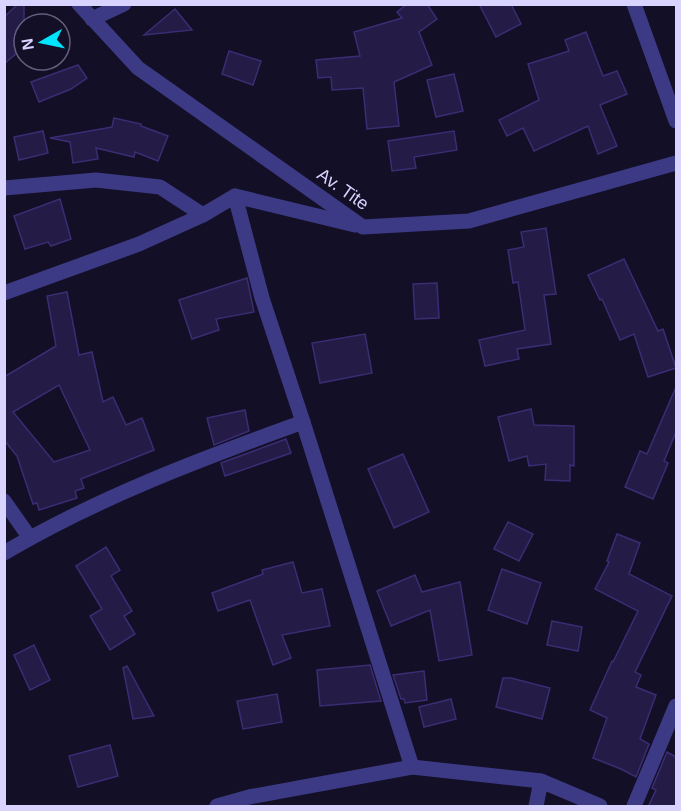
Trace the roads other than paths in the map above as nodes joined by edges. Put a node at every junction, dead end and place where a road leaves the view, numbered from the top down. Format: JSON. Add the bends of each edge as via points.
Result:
{"nodes":[{"id":1,"x":79,"y":4,"type":"edge"},
{"id":2,"x":124,"y":4,"type":"edge"},
{"id":3,"x":634,"y":4,"type":"edge"},
{"id":4,"x":92,"y":19,"type":"junction"},
{"id":5,"x":676,"y":121,"type":"edge"},
{"id":6,"x":676,"y":163,"type":"edge"},
{"id":7,"x":4,"y":188,"type":"edge"},
{"id":8,"x":236,"y":196,"type":"junction"},
{"id":9,"x":204,"y":215,"type":"junction"},
{"id":10,"x":363,"y":228,"type":"junction"},
{"id":11,"x":4,"y":292,"type":"edge"},
{"id":12,"x":303,"y":422,"type":"junction"},
{"id":13,"x":4,"y":501,"type":"edge"},
{"id":14,"x":30,"y":538,"type":"junction"},
{"id":15,"x":4,"y":553,"type":"edge"},
{"id":16,"x":676,"y":706,"type":"edge"},
{"id":17,"x":412,"y":767,"type":"junction"},
{"id":18,"x":541,"y":782,"type":"junction"},
{"id":19,"x":217,"y":807,"type":"edge"},
{"id":20,"x":536,"y":807,"type":"edge"},
{"id":21,"x":600,"y":807,"type":"edge"},
{"id":22,"x":634,"y":807,"type":"edge"}],
"edges":[{"from":1,"to":4,"type":"street","name":"Av. Tite"},
{"from":2,"to":4,"type":"street"},
{"from":3,"to":5,"type":"street"},
{"from":4,"to":10,"type":"street","name":"Av. Tite","via":[[138,68]]},
{"from":6,"to":10,"type":"street","name":"Av. Tite","via":[[469,221]]},
{"from":7,"to":9,"type":"street","via":[[96,180],[160,187]]},
{"from":8,"to":9,"type":"street"},
{"from":8,"to":10,"type":"street"},
{"from":8,"to":12,"type":"street","via":[[262,298]]},
{"from":9,"to":11,"type":"street","via":[[140,244]]},
{"from":12,"to":14,"type":"street","via":[[188,463]]},
{"from":12,"to":17,"type":"street"},
{"from":13,"to":14,"type":"street"},
{"from":14,"to":15,"type":"street"},
{"from":16,"to":22,"type":"street"},
{"from":17,"to":18,"type":"street"},
{"from":17,"to":19,"type":"street","via":[[249,797]]},
{"from":18,"to":20,"type":"street"},
{"from":18,"to":21,"type":"street"}]}
